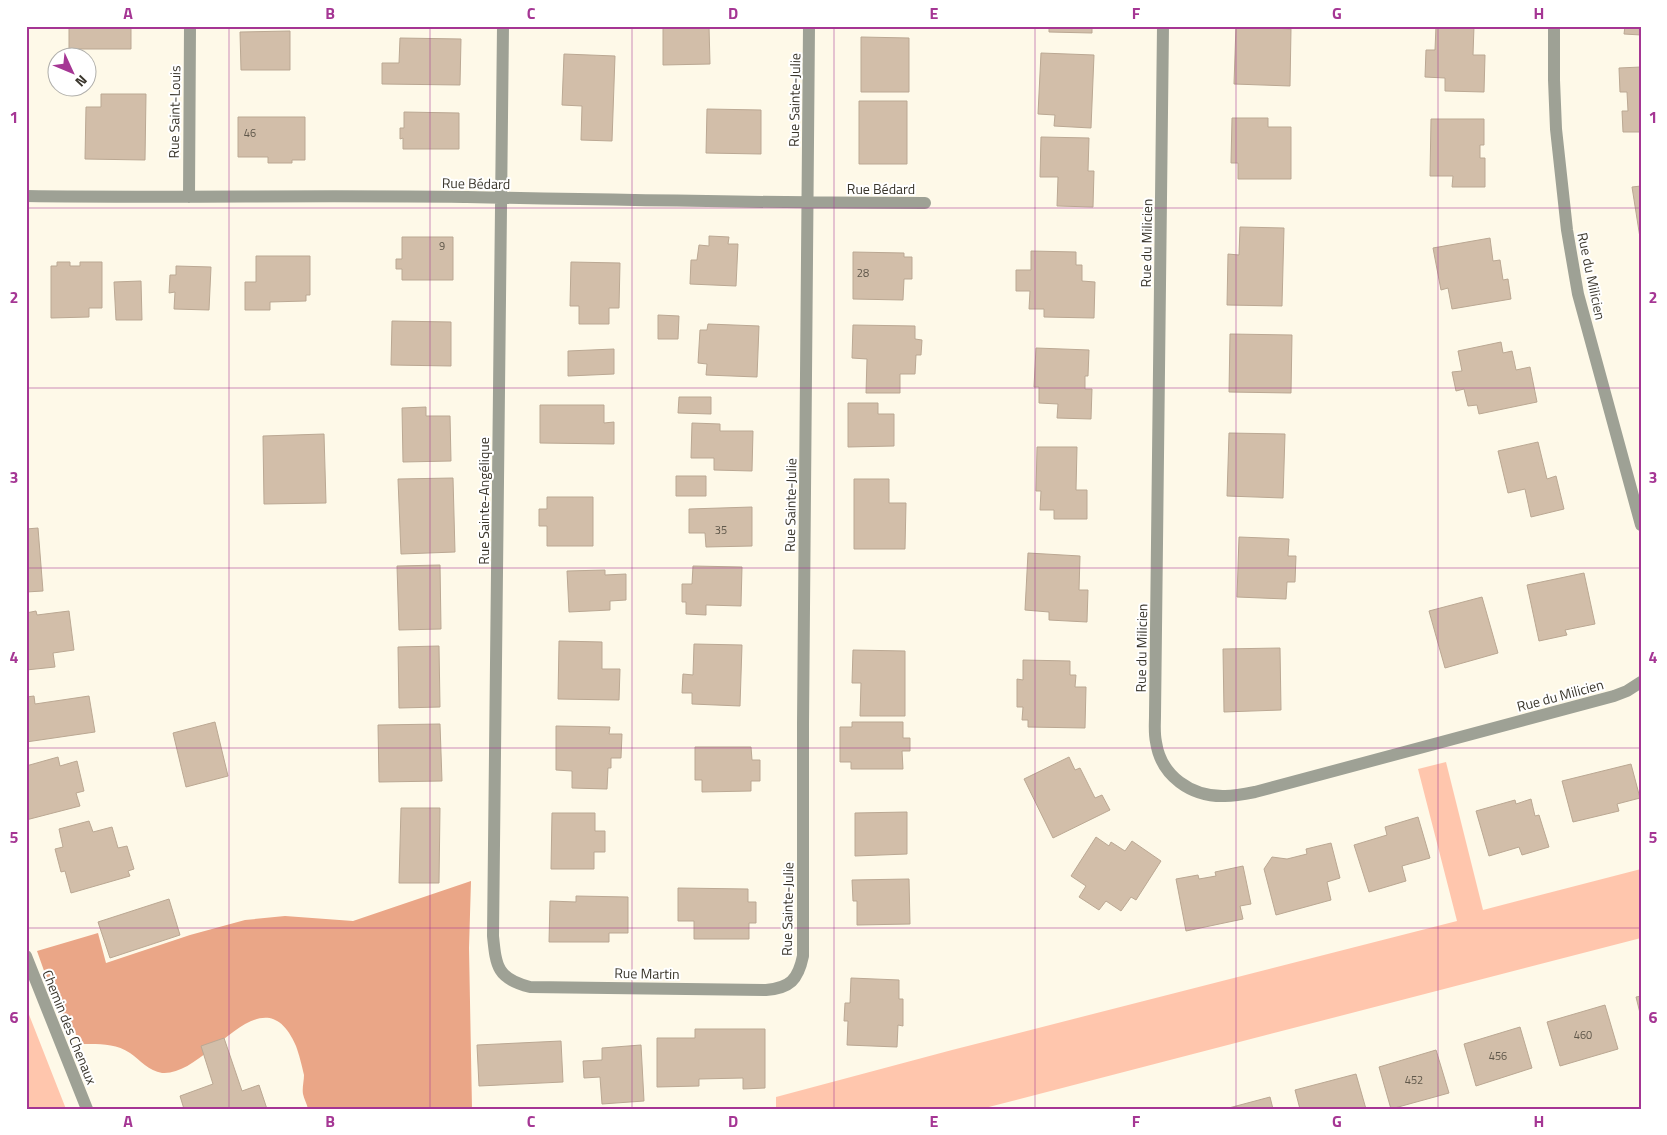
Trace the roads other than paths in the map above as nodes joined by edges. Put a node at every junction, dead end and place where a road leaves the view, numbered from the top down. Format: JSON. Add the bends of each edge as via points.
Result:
{"nodes":[{"id":1,"x":190,"y":26,"type":"edge"},
{"id":2,"x":503,"y":26,"type":"edge"},
{"id":3,"x":809,"y":26,"type":"edge"},
{"id":4,"x":1163,"y":26,"type":"edge"},
{"id":5,"x":1554,"y":26,"type":"edge"},
{"id":6,"x":26,"y":196,"type":"edge"},
{"id":7,"x":188,"y":198,"type":"junction"},
{"id":8,"x":500,"y":198,"type":"junction"},
{"id":9,"x":808,"y":203,"type":"junction"},
{"id":10,"x":925,"y":203,"type":"dead end"},
{"id":11,"x":1641,"y":525,"type":"edge"},
{"id":12,"x":1641,"y":682,"type":"edge"},
{"id":13,"x":26,"y":956,"type":"edge"},
{"id":14,"x":502,"y":974,"type":"joint"},
{"id":15,"x":792,"y":981,"type":"joint"},
{"id":16,"x":87,"y":1109,"type":"edge"}],
"edges":[{"from":1,"to":7,"type":"street","name":"Rue Saint-Louis"},
{"from":2,"to":8,"type":"street","name":"Rue Sainte-Angélique"},
{"from":3,"to":9,"type":"street","name":"Rue Sainte-Julie"},
{"from":4,"to":12,"type":"street","name":"Rue du Milicien","via":[[1155,715],[1156,742],[1165,768],[1183,786],[1222,796],[1236,795],[1614,696]]},
{"from":5,"to":11,"type":"street","name":"Rue du Milicien","via":[[1556,130],[1566,230],[1578,294]]},
{"from":6,"to":7,"type":"street","name":"Rue Bédard"},
{"from":7,"to":8,"type":"street","name":"Rue Bédard"},
{"from":8,"to":9,"type":"street","name":"Rue Bédard"},
{"from":8,"to":14,"type":"street","name":"Rue Sainte-Angélique","via":[[493,936],[496,964]]},
{"from":9,"to":10,"type":"street","name":"Rue Bédard"},
{"from":9,"to":15,"type":"street","name":"Rue Sainte-Julie","via":[[803,946],[801,965]]},
{"from":13,"to":16,"type":"street","name":"Chemin des Chenaux"},
{"from":14,"to":15,"type":"street","name":"Rue Martin","via":[[520,985],[542,987],[766,990],[783,988]]}]}
